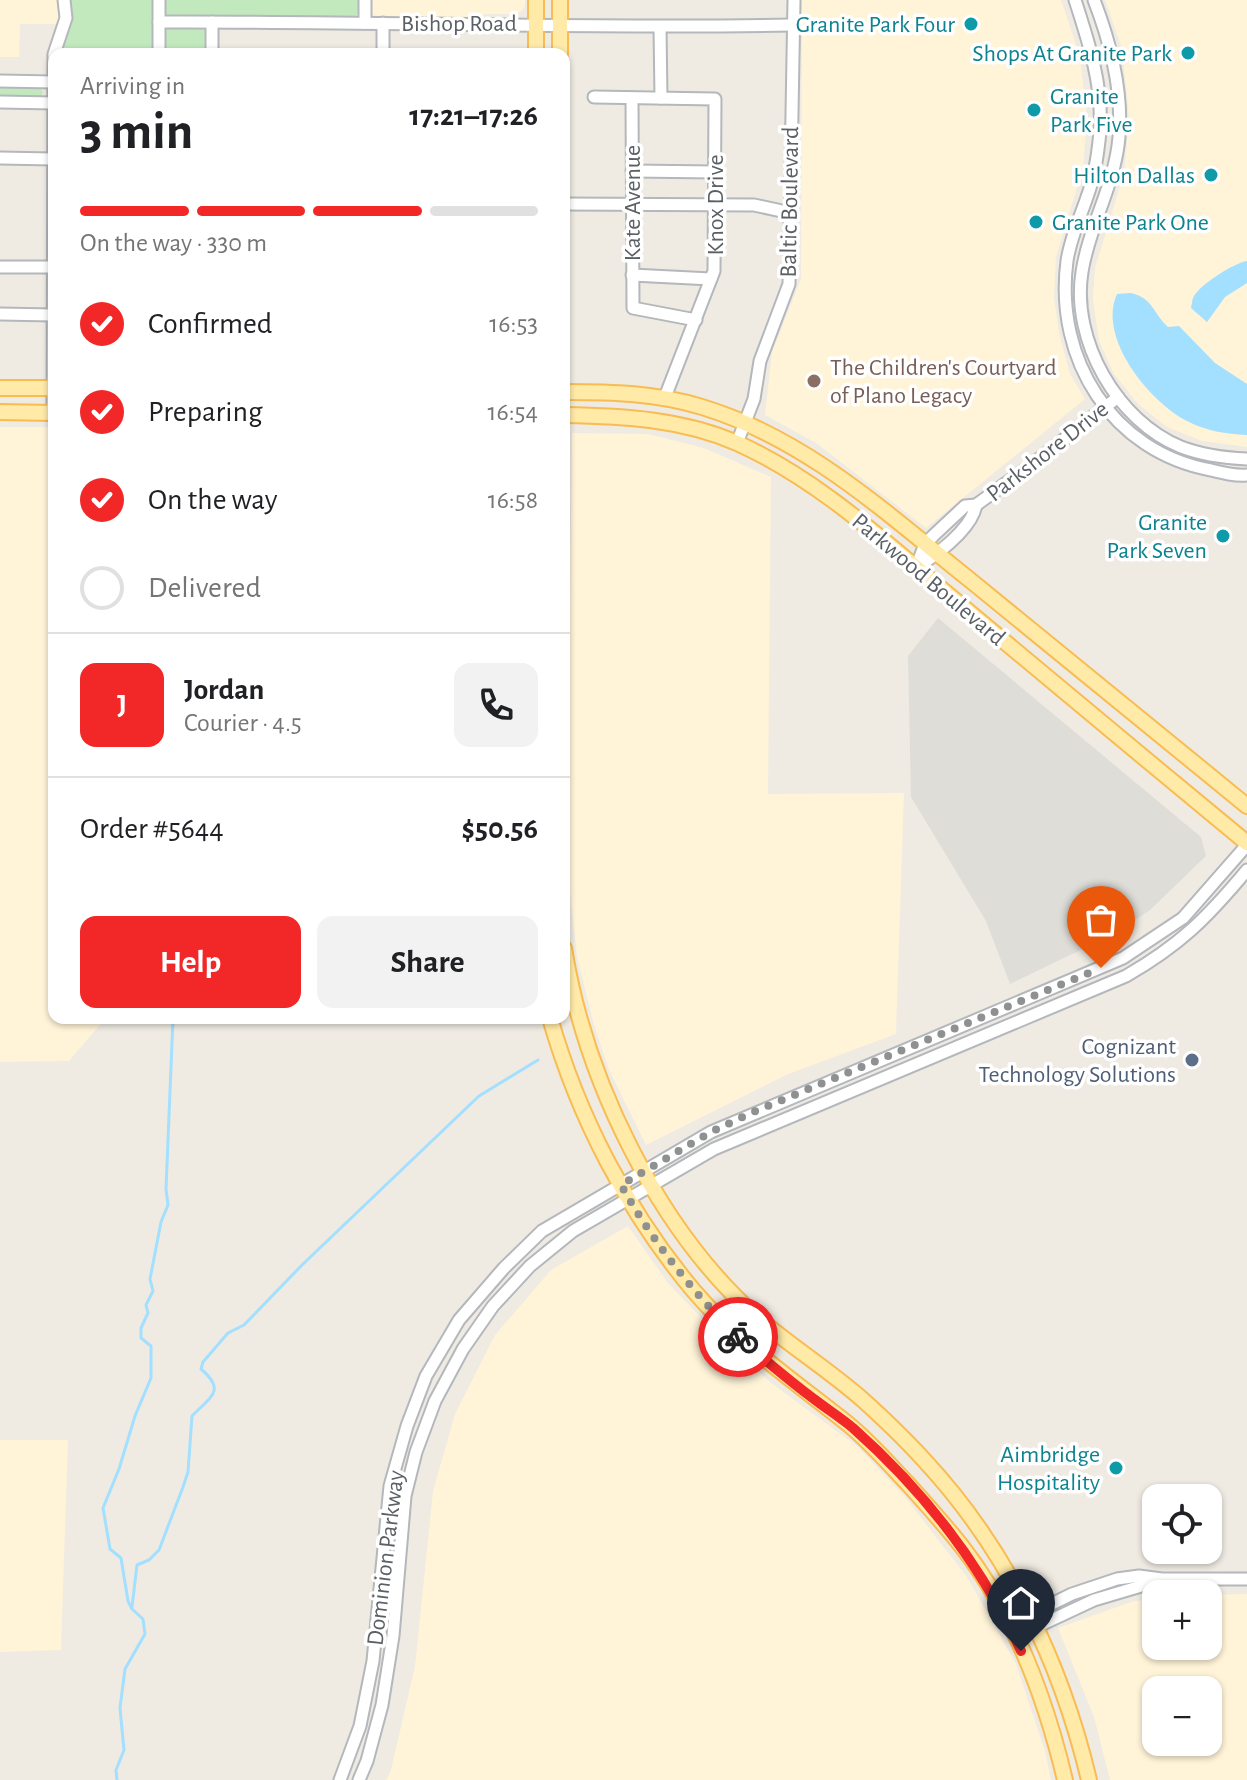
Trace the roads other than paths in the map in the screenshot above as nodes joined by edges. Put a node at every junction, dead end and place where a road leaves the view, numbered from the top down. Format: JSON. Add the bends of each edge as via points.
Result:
{"nodes":[{"id":1,"x":64,"y":0,"type":"edge"},
{"id":2,"x":159,"y":0,"type":"edge"},
{"id":3,"x":365,"y":0,"type":"edge"},
{"id":4,"x":536,"y":0,"type":"edge"},
{"id":5,"x":560,"y":0,"type":"edge"},
{"id":6,"x":794,"y":0,"type":"edge"},
{"id":7,"x":1075,"y":0,"type":"edge"},
{"id":8,"x":1094,"y":0,"type":"edge"},
{"id":9,"x":159,"y":22,"type":"junction"},
{"id":10,"x":212,"y":22,"type":"junction"},
{"id":11,"x":365,"y":23,"type":"junction"},
{"id":12,"x":383,"y":23,"type":"junction"},
{"id":13,"x":536,"y":24,"type":"junction"},
{"id":14,"x":560,"y":24,"type":"junction"},
{"id":15,"x":791,"y":25,"type":"junction"},
{"id":16,"x":660,"y":28,"type":"junction"},
{"id":17,"x":1107,"y":36,"type":"junction"},
{"id":18,"x":1089,"y":42,"type":"junction"},
{"id":19,"x":56,"y":48,"type":"edge"},
{"id":20,"x":159,"y":48,"type":"edge"},
{"id":21,"x":212,"y":48,"type":"edge"},
{"id":22,"x":383,"y":48,"type":"edge"},
{"id":23,"x":536,"y":48,"type":"edge"},
{"id":24,"x":560,"y":48,"type":"edge"},
{"id":25,"x":0,"y":81,"type":"edge"},
{"id":26,"x":48,"y":82,"type":"edge"},
{"id":27,"x":594,"y":97,"type":"dead end"},
{"id":28,"x":632,"y":98,"type":"junction"},
{"id":29,"x":661,"y":98,"type":"junction"},
{"id":30,"x":0,"y":102,"type":"edge"},
{"id":31,"x":48,"y":103,"type":"edge"},
{"id":32,"x":1097,"y":157,"type":"junction"},
{"id":33,"x":0,"y":158,"type":"edge"},
{"id":34,"x":48,"y":159,"type":"edge"},
{"id":35,"x":1116,"y":160,"type":"junction"},
{"id":36,"x":632,"y":171,"type":"junction"},
{"id":37,"x":715,"y":172,"type":"junction"},
{"id":38,"x":570,"y":204,"type":"edge"},
{"id":39,"x":632,"y":204,"type":"junction"},
{"id":40,"x":715,"y":204,"type":"junction"},
{"id":41,"x":791,"y":213,"type":"junction"},
{"id":42,"x":0,"y":267,"type":"edge"},
{"id":43,"x":48,"y":267,"type":"edge"},
{"id":44,"x":1065,"y":273,"type":"junction"},
{"id":45,"x":632,"y":275,"type":"junction"},
{"id":46,"x":1081,"y":275,"type":"junction"},
{"id":47,"x":711,"y":279,"type":"junction"},
{"id":48,"x":0,"y":314,"type":"edge"},
{"id":49,"x":48,"y":315,"type":"edge"},
{"id":50,"x":696,"y":320,"type":"junction"},
{"id":51,"x":0,"y":388,"type":"edge"},
{"id":52,"x":48,"y":388,"type":"edge"},
{"id":53,"x":570,"y":392,"type":"edge"},
{"id":54,"x":665,"y":397,"type":"junction"},
{"id":55,"x":1118,"y":397,"type":"junction"},
{"id":56,"x":1103,"y":407,"type":"junction"},
{"id":57,"x":0,"y":412,"type":"edge"},
{"id":58,"x":48,"y":413,"type":"edge"},
{"id":59,"x":570,"y":415,"type":"edge"},
{"id":60,"x":745,"y":423,"type":"junction"},
{"id":61,"x":737,"y":443,"type":"junction"},
{"id":62,"x":1247,"y":459,"type":"edge"},
{"id":63,"x":1247,"y":475,"type":"edge"},
{"id":64,"x":976,"y":505,"type":"junction"},
{"id":65,"x":925,"y":544,"type":"junction"},
{"id":66,"x":937,"y":554,"type":"junction"},
{"id":67,"x":916,"y":568,"type":"junction"},
{"id":68,"x":1094,"y":680,"type":"junction"},
{"id":69,"x":1076,"y":701,"type":"junction"},
{"id":70,"x":1247,"y":806,"type":"edge"},
{"id":71,"x":1247,"y":844,"type":"edge"},
{"id":72,"x":1247,"y":870,"type":"edge"},
{"id":73,"x":1153,"y":939,"type":"junction"},
{"id":74,"x":1163,"y":954,"type":"junction"},
{"id":75,"x":570,"y":977,"type":"edge"},
{"id":76,"x":552,"y":1024,"type":"edge"},
{"id":77,"x":820,"y":1084,"type":"junction"},
{"id":78,"x":826,"y":1101,"type":"junction"},
{"id":79,"x":644,"y":1170,"type":"junction"},
{"id":80,"x":621,"y":1185,"type":"junction"},
{"id":81,"x":653,"y":1186,"type":"junction"},
{"id":82,"x":629,"y":1200,"type":"junction"},
{"id":83,"x":873,"y":1410,"type":"junction"},
{"id":84,"x":857,"y":1432,"type":"junction"},
{"id":85,"x":383,"y":1548,"type":"junction"},
{"id":86,"x":400,"y":1548,"type":"junction"},
{"id":87,"x":1247,"y":1579,"type":"edge"},
{"id":88,"x":1032,"y":1621,"type":"junction"},
{"id":89,"x":1012,"y":1631,"type":"junction"},
{"id":90,"x":360,"y":1726,"type":"junction"},
{"id":91,"x":376,"y":1730,"type":"junction"},
{"id":92,"x":340,"y":1780,"type":"edge"},
{"id":93,"x":359,"y":1780,"type":"edge"},
{"id":94,"x":1065,"y":1780,"type":"edge"},
{"id":95,"x":1089,"y":1780,"type":"edge"}],
"edges":[{"from":1,"to":19,"type":"street","via":[[66,18]]},
{"from":2,"to":9,"type":"street"},
{"from":3,"to":11,"type":"street"},
{"from":4,"to":13,"type":"main road"},
{"from":5,"to":14,"type":"main road"},
{"from":6,"to":15,"type":"street","name":"Baltic Boulevard"},
{"from":7,"to":18,"type":"street"},
{"from":8,"to":17,"type":"street"},
{"from":9,"to":10,"type":"street","name":"Bishop Road"},
{"from":9,"to":20,"type":"street"},
{"from":10,"to":11,"type":"street","name":"Bishop Road"},
{"from":10,"to":21,"type":"street"},
{"from":11,"to":12,"type":"street","name":"Bishop Road"},
{"from":12,"to":13,"type":"street","name":"Bishop Road"},
{"from":12,"to":22,"type":"street"},
{"from":13,"to":14,"type":"street","name":"Bishop Road"},
{"from":13,"to":23,"type":"main road"},
{"from":14,"to":16,"type":"street","name":"Bishop Road"},
{"from":14,"to":24,"type":"main road"},
{"from":15,"to":16,"type":"street","name":"Bishop Road"},
{"from":15,"to":41,"type":"street","name":"Baltic Boulevard"},
{"from":16,"to":29,"type":"street"},
{"from":17,"to":18,"type":"street"},
{"from":17,"to":35,"type":"street","via":[[1119,100]]},
{"from":18,"to":32,"type":"street","via":[[1099,97]]},
{"from":25,"to":26,"type":"street"},
{"from":27,"to":28,"type":"street"},
{"from":28,"to":29,"type":"street"},
{"from":28,"to":36,"type":"street","name":"Kate Avenue"},
{"from":29,"to":37,"type":"street","name":"Knox Drive","via":[[715,99]]},
{"from":30,"to":31,"type":"street"},
{"from":32,"to":35,"type":"street"},
{"from":32,"to":44,"type":"street"},
{"from":33,"to":34,"type":"street"},
{"from":35,"to":46,"type":"street"},
{"from":36,"to":37,"type":"street"},
{"from":36,"to":39,"type":"street","name":"Kate Avenue"},
{"from":37,"to":40,"type":"street","name":"Knox Drive"},
{"from":38,"to":39,"type":"street"},
{"from":39,"to":40,"type":"street"},
{"from":39,"to":45,"type":"street","name":"Kate Avenue"},
{"from":40,"to":41,"type":"street"},
{"from":40,"to":47,"type":"street","name":"Knox Drive"},
{"from":41,"to":60,"type":"street","name":"Baltic Boulevard","via":[[789,284],[760,361]]},
{"from":42,"to":43,"type":"street"},
{"from":44,"to":46,"type":"street"},
{"from":44,"to":56,"type":"street","via":[[1074,348]]},
{"from":45,"to":47,"type":"street"},
{"from":45,"to":50,"type":"street","name":"Kate Avenue","via":[[633,308]]},
{"from":46,"to":55,"type":"street","via":[[1088,341]]},
{"from":47,"to":50,"type":"street","name":"Knox Drive"},
{"from":48,"to":49,"type":"street"},
{"from":50,"to":54,"type":"street","name":"Knox Drive"},
{"from":51,"to":52,"type":"main road"},
{"from":53,"to":54,"type":"main road","name":"Parkwood Boulevard"},
{"from":54,"to":60,"type":"main road","name":"Parkwood Boulevard"},
{"from":55,"to":56,"type":"street","name":"Parkshore Drive"},
{"from":55,"to":62,"type":"street","via":[[1143,422],[1181,447]]},
{"from":56,"to":63,"type":"street","via":[[1131,435],[1162,455],[1194,467]]},
{"from":56,"to":64,"type":"street","name":"Parkshore Drive"},
{"from":57,"to":58,"type":"main road"},
{"from":59,"to":61,"type":"main road","name":"Parkwood Boulevard","via":[[664,422]]},
{"from":60,"to":61,"type":"street","name":"Baltic Boulevard"},
{"from":60,"to":65,"type":"main road","name":"Parkwood Boulevard","via":[[837,473]]},
{"from":61,"to":67,"type":"main road","name":"Parkwood Boulevard","via":[[823,493]]},
{"from":64,"to":65,"type":"street","name":"Parkshore Drive","via":[[965,506]]},
{"from":64,"to":66,"type":"street","name":"Parkshore Drive","via":[[974,516]]},
{"from":65,"to":66,"type":"main road","name":"Parkwood Boulevard"},
{"from":65,"to":67,"type":"street","name":"Parkshore Drive"},
{"from":66,"to":67,"type":"street","name":"Parkshore Drive"},
{"from":66,"to":68,"type":"main road","name":"Parkwood Boulevard"},
{"from":67,"to":69,"type":"main road","name":"Parkwood Boulevard"},
{"from":68,"to":69,"type":"main road"},
{"from":68,"to":70,"type":"main road","name":"Parkwood Boulevard"},
{"from":69,"to":71,"type":"main road","name":"Parkwood Boulevard"},
{"from":71,"to":73,"type":"street","name":"Dominion Parkway","via":[[1192,910]]},
{"from":72,"to":74,"type":"street","name":"Dominion Parkway","via":[[1185,938]]},
{"from":73,"to":74,"type":"street"},
{"from":73,"to":77,"type":"street","name":"Dominion Parkway","via":[[1079,978]]},
{"from":74,"to":78,"type":"street","name":"Dominion Parkway","via":[[1079,997]]},
{"from":75,"to":79,"type":"main road","via":[[597,1070]]},
{"from":76,"to":80,"type":"main road","via":[[583,1109]]},
{"from":77,"to":78,"type":"street"},
{"from":77,"to":79,"type":"street","name":"Dominion Parkway","via":[[711,1132]]},
{"from":78,"to":81,"type":"street","name":"Dominion Parkway","via":[[714,1149]]},
{"from":79,"to":80,"type":"street","name":"Dominion Parkway"},
{"from":79,"to":81,"type":"main road"},
{"from":80,"to":82,"type":"main road"},
{"from":80,"to":85,"type":"street","name":"Dominion Parkway","via":[[542,1231],[459,1320],[426,1376],[407,1426],[390,1486]]},
{"from":81,"to":82,"type":"street","name":"Dominion Parkway"},
{"from":81,"to":83,"type":"main road","via":[[696,1249],[741,1301]]},
{"from":82,"to":84,"type":"main road","via":[[711,1310]]},
{"from":82,"to":86,"type":"street","name":"Dominion Parkway","via":[[573,1231],[530,1266],[463,1349],[416,1452]]},
{"from":83,"to":84,"type":"main road"},
{"from":83,"to":88,"type":"main road","via":[[926,1462],[969,1515]]},
{"from":84,"to":89,"type":"main road","via":[[964,1550]]},
{"from":85,"to":86,"type":"street"},
{"from":85,"to":90,"type":"street","name":"Dominion Parkway","via":[[373,1661]]},
{"from":86,"to":91,"type":"street","name":"Dominion Parkway","via":[[393,1636]]},
{"from":87,"to":88,"type":"street","via":[[1162,1579]]},
{"from":88,"to":89,"type":"street"},
{"from":88,"to":95,"type":"main road","via":[[1064,1692]]},
{"from":89,"to":94,"type":"main road","via":[[1041,1700]]},
{"from":90,"to":91,"type":"street"},
{"from":90,"to":92,"type":"street","name":"Dominion Parkway"},
{"from":91,"to":93,"type":"street","name":"Dominion Parkway"}]}
